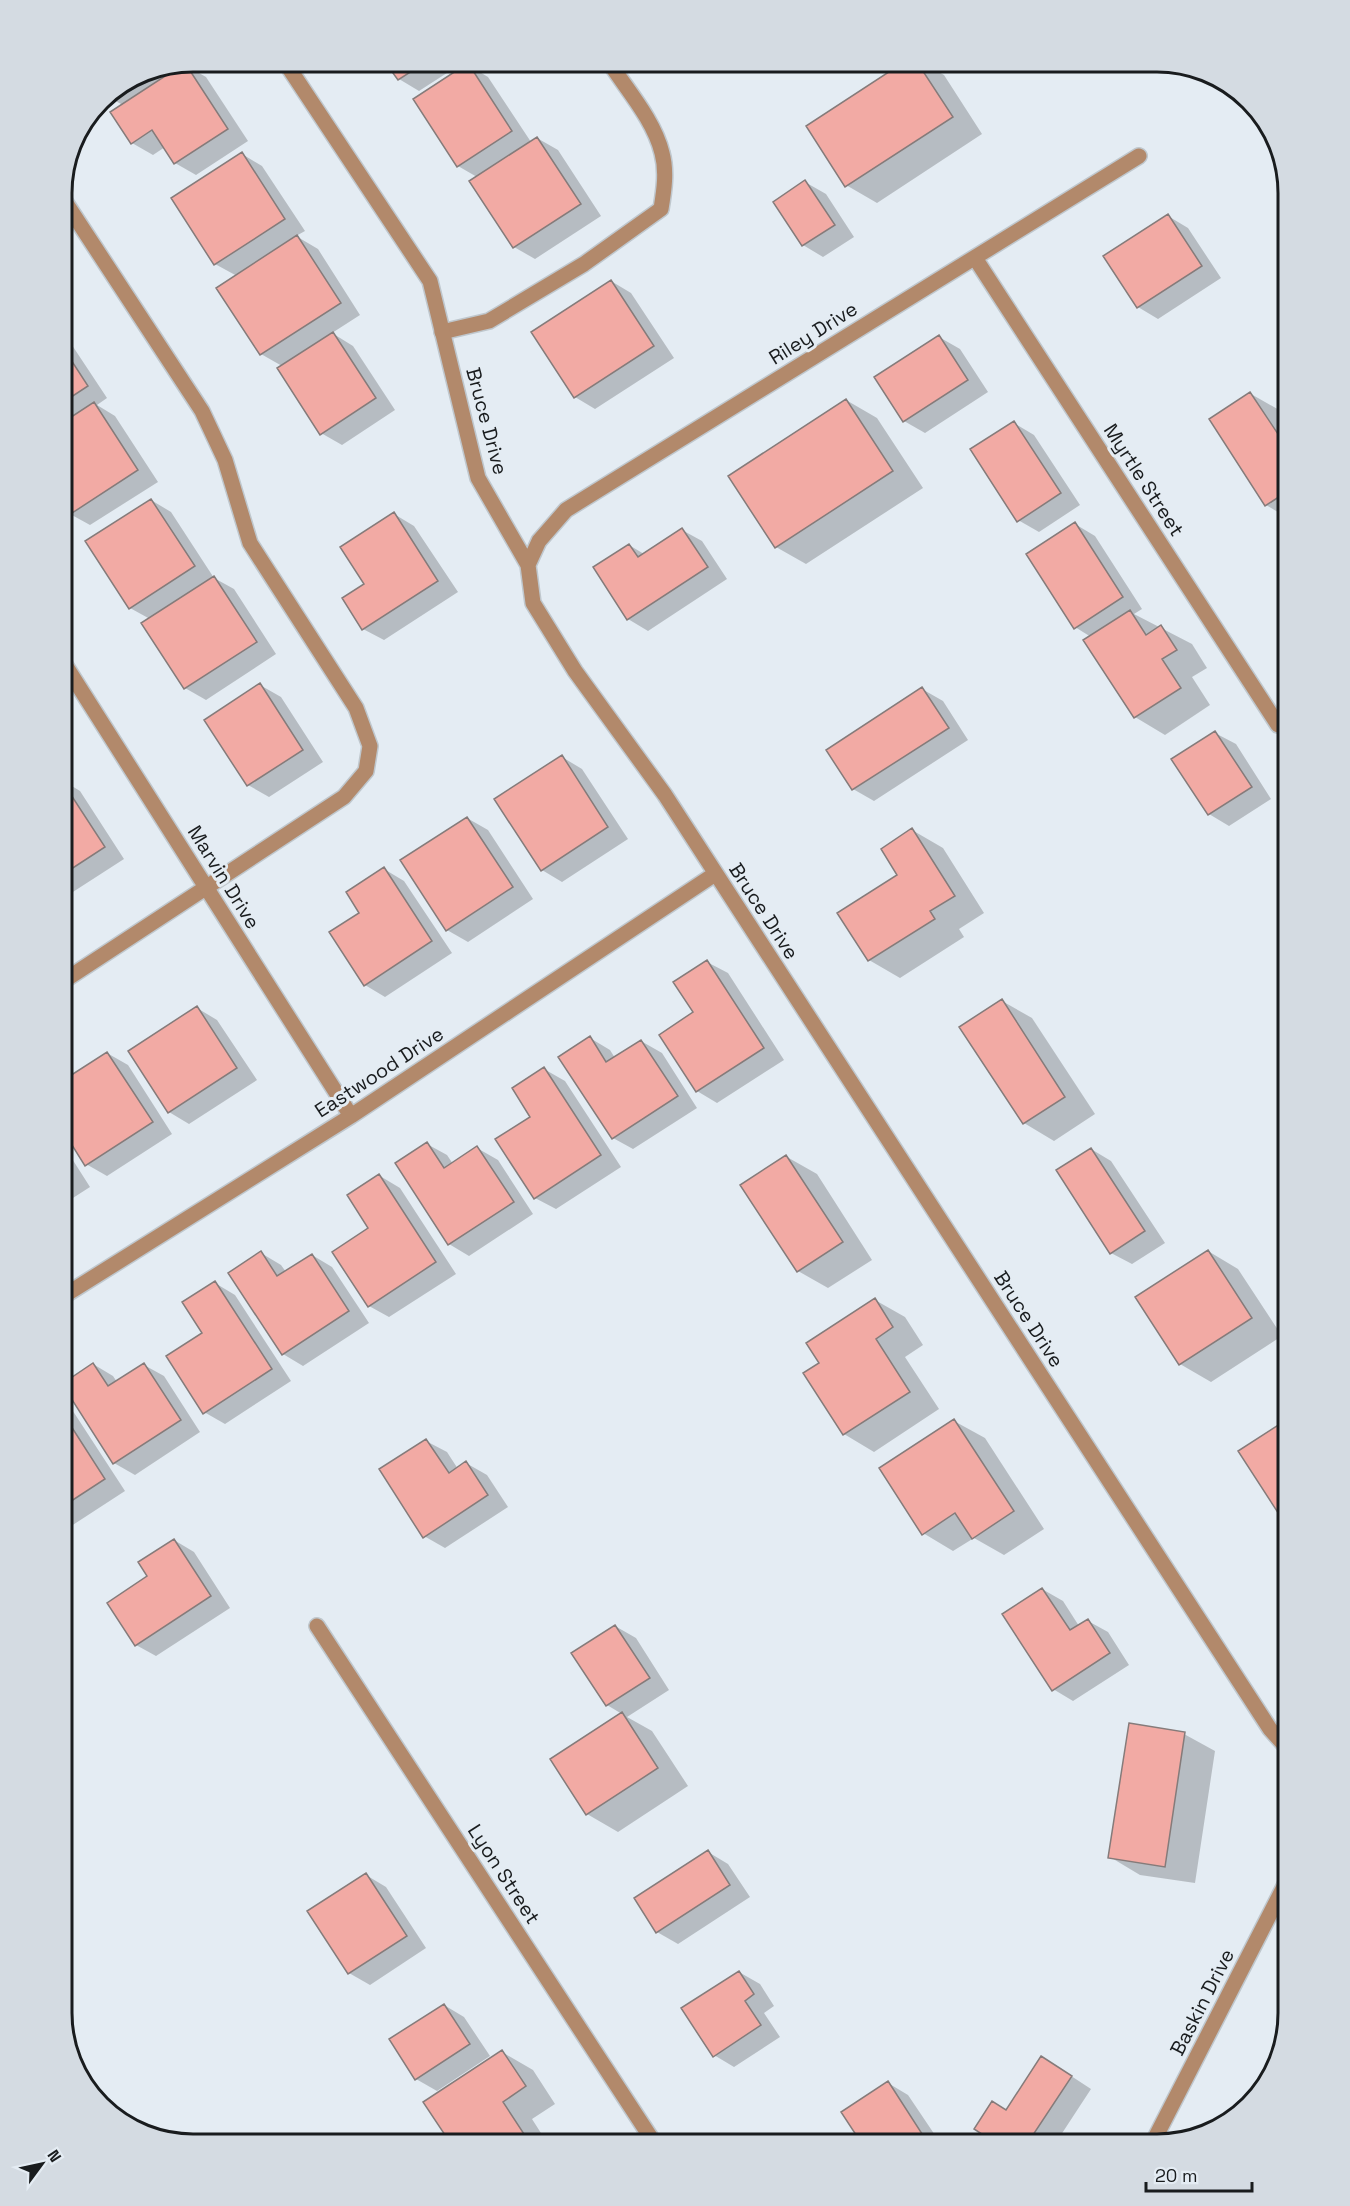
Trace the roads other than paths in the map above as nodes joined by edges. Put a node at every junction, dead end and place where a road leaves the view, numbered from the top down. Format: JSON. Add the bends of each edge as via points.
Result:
{"nodes":[{"id":1,"x":292,"y":72,"type":"edge"},
{"id":2,"x":616,"y":72,"type":"edge"},
{"id":3,"x":1139,"y":156,"type":"dead end"},
{"id":4,"x":72,"y":212,"type":"edge"},
{"id":5,"x":975,"y":258,"type":"junction"},
{"id":6,"x":442,"y":332,"type":"junction"},
{"id":7,"x":528,"y":565,"type":"junction"},
{"id":8,"x":72,"y":687,"type":"edge"},
{"id":9,"x":1278,"y":725,"type":"dead end"},
{"id":10,"x":715,"y":874,"type":"junction"},
{"id":11,"x":206,"y":887,"type":"junction"},
{"id":12,"x":72,"y":975,"type":"edge"},
{"id":13,"x":351,"y":1116,"type":"junction"},
{"id":14,"x":72,"y":1291,"type":"edge"},
{"id":15,"x":317,"y":1626,"type":"dead end"},
{"id":16,"x":1278,"y":1738,"type":"edge"},
{"id":17,"x":1278,"y":1899,"type":"edge"},
{"id":18,"x":648,"y":2134,"type":"edge"},
{"id":19,"x":1158,"y":2134,"type":"edge"}],
"edges":[{"from":1,"to":6,"type":"street","name":"Bruce Drive","via":[[430,281]]},
{"from":2,"to":6,"type":"street","via":[[650,124],[663,154],[665,183],[661,208],[584,264],[489,321]]},
{"from":3,"to":5,"type":"street","name":"Riley Drive"},
{"from":4,"to":11,"type":"street","via":[[202,411],[225,460],[250,543],[356,708],[370,746],[366,771],[344,797]]},
{"from":5,"to":7,"type":"street","name":"Riley Drive","via":[[566,510],[539,541]]},
{"from":5,"to":9,"type":"street","name":"Myrtle Street"},
{"from":6,"to":7,"type":"street","name":"Bruce Drive","via":[[478,478]]},
{"from":7,"to":10,"type":"street","name":"Bruce Drive","via":[[533,603],[574,671],[665,795]]},
{"from":8,"to":11,"type":"street","name":"Marvin Drive"},
{"from":10,"to":13,"type":"street","name":"Eastwood Drive"},
{"from":10,"to":16,"type":"street","name":"Bruce Drive"},
{"from":11,"to":12,"type":"street"},
{"from":11,"to":13,"type":"street","name":"Marvin Drive"},
{"from":13,"to":14,"type":"street","name":"Eastwood Drive"},
{"from":15,"to":18,"type":"street","name":"Lyon Street"},
{"from":17,"to":19,"type":"street","name":"Baskin Drive"}]}
